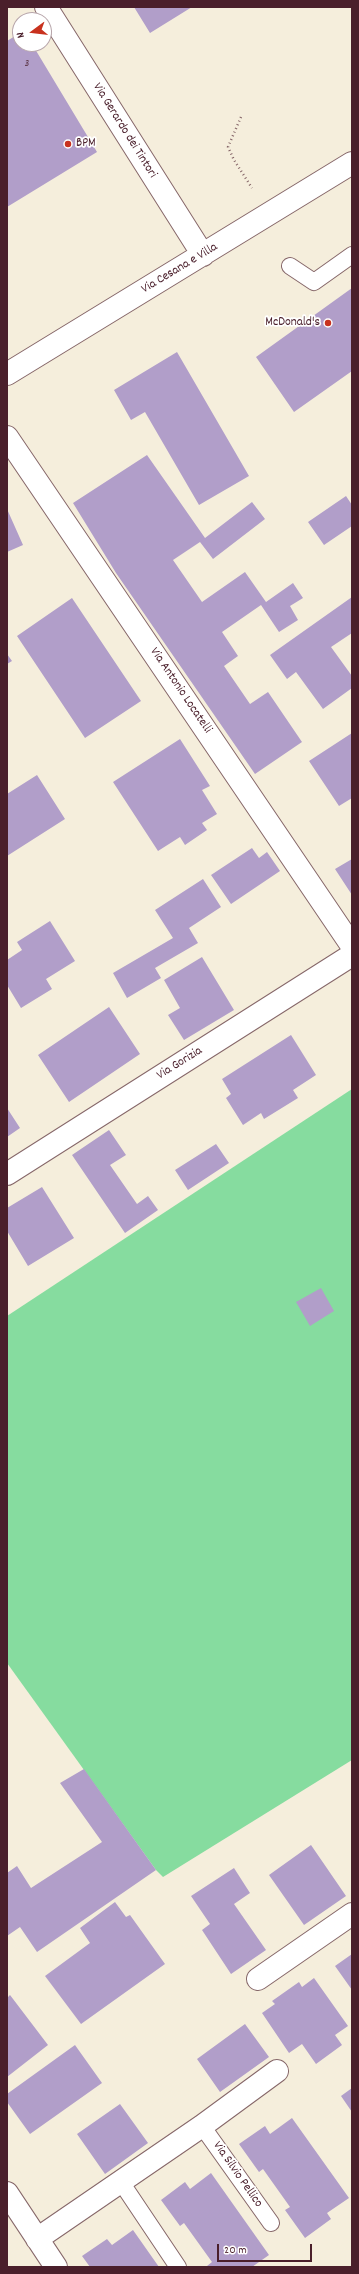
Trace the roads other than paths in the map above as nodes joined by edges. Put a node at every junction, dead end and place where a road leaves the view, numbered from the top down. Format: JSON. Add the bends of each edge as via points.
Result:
{"nodes":[{"id":1,"x":46,"y":7,"type":"edge"},
{"id":2,"x":352,"y":163,"type":"edge"},
{"id":3,"x":203,"y":255,"type":"junction"},
{"id":4,"x":352,"y":255,"type":"edge"},
{"id":5,"x":290,"y":266,"type":"dead end"},
{"id":6,"x":7,"y":374,"type":"edge"},
{"id":7,"x":7,"y":438,"type":"edge"},
{"id":8,"x":352,"y":946,"type":"edge"},
{"id":9,"x":352,"y":955,"type":"edge"},
{"id":10,"x":7,"y":1174,"type":"edge"},
{"id":11,"x":352,"y":1914,"type":"edge"},
{"id":12,"x":258,"y":1979,"type":"dead end"},
{"id":13,"x":277,"y":2071,"type":"dead end"},
{"id":14,"x":202,"y":2126,"type":"junction"},
{"id":15,"x":121,"y":2182,"type":"junction"},
{"id":16,"x":7,"y":2193,"type":"edge"},
{"id":17,"x":271,"y":2223,"type":"dead end"},
{"id":18,"x":37,"y":2239,"type":"junction"},
{"id":19,"x":56,"y":2267,"type":"edge"},
{"id":20,"x":178,"y":2267,"type":"edge"}],
"edges":[{"from":1,"to":3,"type":"street","name":"Via Gerardo dei Tintori"},
{"from":2,"to":3,"type":"street","name":"Via Cesana e Villa"},
{"from":3,"to":6,"type":"street","name":"Via Cesana e Villa"},
{"from":4,"to":5,"type":"lane","via":[[314,282]]},
{"from":7,"to":8,"type":"street","name":"Via Antonio Locatelli"},
{"from":9,"to":10,"type":"street","name":"Via Gorizia"},
{"from":11,"to":12,"type":"street"},
{"from":13,"to":14,"type":"street"},
{"from":14,"to":15,"type":"street"},
{"from":14,"to":17,"type":"lane","name":"Via Silvio Pellico"},
{"from":15,"to":18,"type":"street"},
{"from":15,"to":20,"type":"lane"},
{"from":16,"to":18,"type":"street"},
{"from":18,"to":19,"type":"street"}]}
